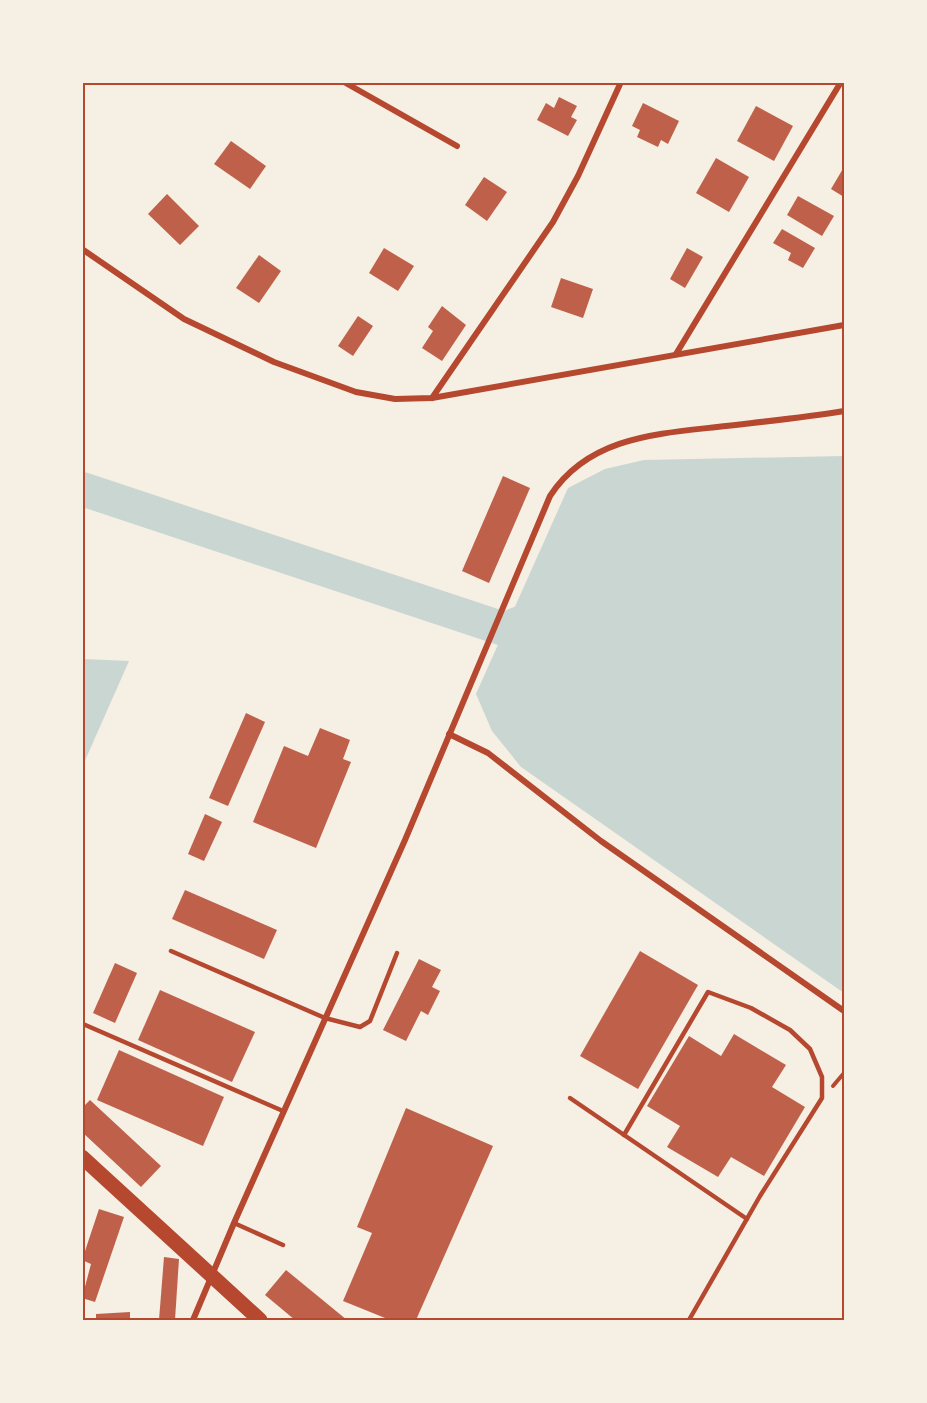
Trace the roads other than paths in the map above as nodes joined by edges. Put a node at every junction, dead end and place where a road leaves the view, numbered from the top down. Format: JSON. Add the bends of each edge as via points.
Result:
{"nodes":[{"id":1,"x":344,"y":82,"type":"edge"},
{"id":2,"x":621,"y":82,"type":"edge"},
{"id":3,"x":841,"y":82,"type":"edge"},
{"id":4,"x":457,"y":146,"type":"dead end"},
{"id":5,"x":82,"y":249,"type":"edge"},
{"id":6,"x":844,"y":325,"type":"edge"},
{"id":7,"x":676,"y":354,"type":"junction"},
{"id":8,"x":432,"y":398,"type":"junction"},
{"id":9,"x":844,"y":411,"type":"edge"},
{"id":10,"x":449,"y":734,"type":"junction"},
{"id":11,"x":171,"y":951,"type":"dead end"},
{"id":12,"x":398,"y":953,"type":"dead end"},
{"id":13,"x":844,"y":1011,"type":"edge"},
{"id":14,"x":325,"y":1018,"type":"junction"},
{"id":15,"x":82,"y":1024,"type":"edge"},
{"id":16,"x":570,"y":1098,"type":"dead end"},
{"id":17,"x":283,"y":1112,"type":"junction"},
{"id":18,"x":624,"y":1135,"type":"junction"},
{"id":19,"x":82,"y":1157,"type":"edge"},
{"id":20,"x":747,"y":1220,"type":"junction"},
{"id":21,"x":234,"y":1223,"type":"junction"},
{"id":22,"x":283,"y":1245,"type":"dead end"},
{"id":23,"x":211,"y":1274,"type":"junction"},
{"id":24,"x":193,"y":1320,"type":"edge"},
{"id":25,"x":260,"y":1320,"type":"edge"},
{"id":26,"x":689,"y":1320,"type":"edge"}],
"edges":[{"from":1,"to":4,"type":"street"},
{"from":2,"to":8,"type":"street","via":[[553,222]]},
{"from":3,"to":7,"type":"street"},
{"from":5,"to":8,"type":"street","via":[[184,319],[274,362],[356,392],[395,399]]},
{"from":6,"to":7,"type":"street"},
{"from":7,"to":8,"type":"street"},
{"from":9,"to":10,"type":"street","via":[[657,434],[625,441],[582,461],[550,496]]},
{"from":10,"to":13,"type":"street","via":[[488,753],[601,841]]},
{"from":10,"to":14,"type":"street"},
{"from":11,"to":14,"type":"lane"},
{"from":12,"to":14,"type":"lane","via":[[370,1021],[360,1027]]},
{"from":14,"to":17,"type":"street"},
{"from":15,"to":17,"type":"lane"},
{"from":16,"to":18,"type":"lane"},
{"from":17,"to":21,"type":"street"},
{"from":18,"to":20,"type":"lane"},
{"from":18,"to":20,"type":"lane","via":[[708,993],[751,1008],[790,1030],[810,1050],[822,1077],[822,1098]]},
{"from":19,"to":23,"type":"main road"},
{"from":20,"to":26,"type":"lane"},
{"from":21,"to":22,"type":"lane"},
{"from":21,"to":23,"type":"street"},
{"from":23,"to":24,"type":"street"},
{"from":23,"to":25,"type":"main road"}]}
